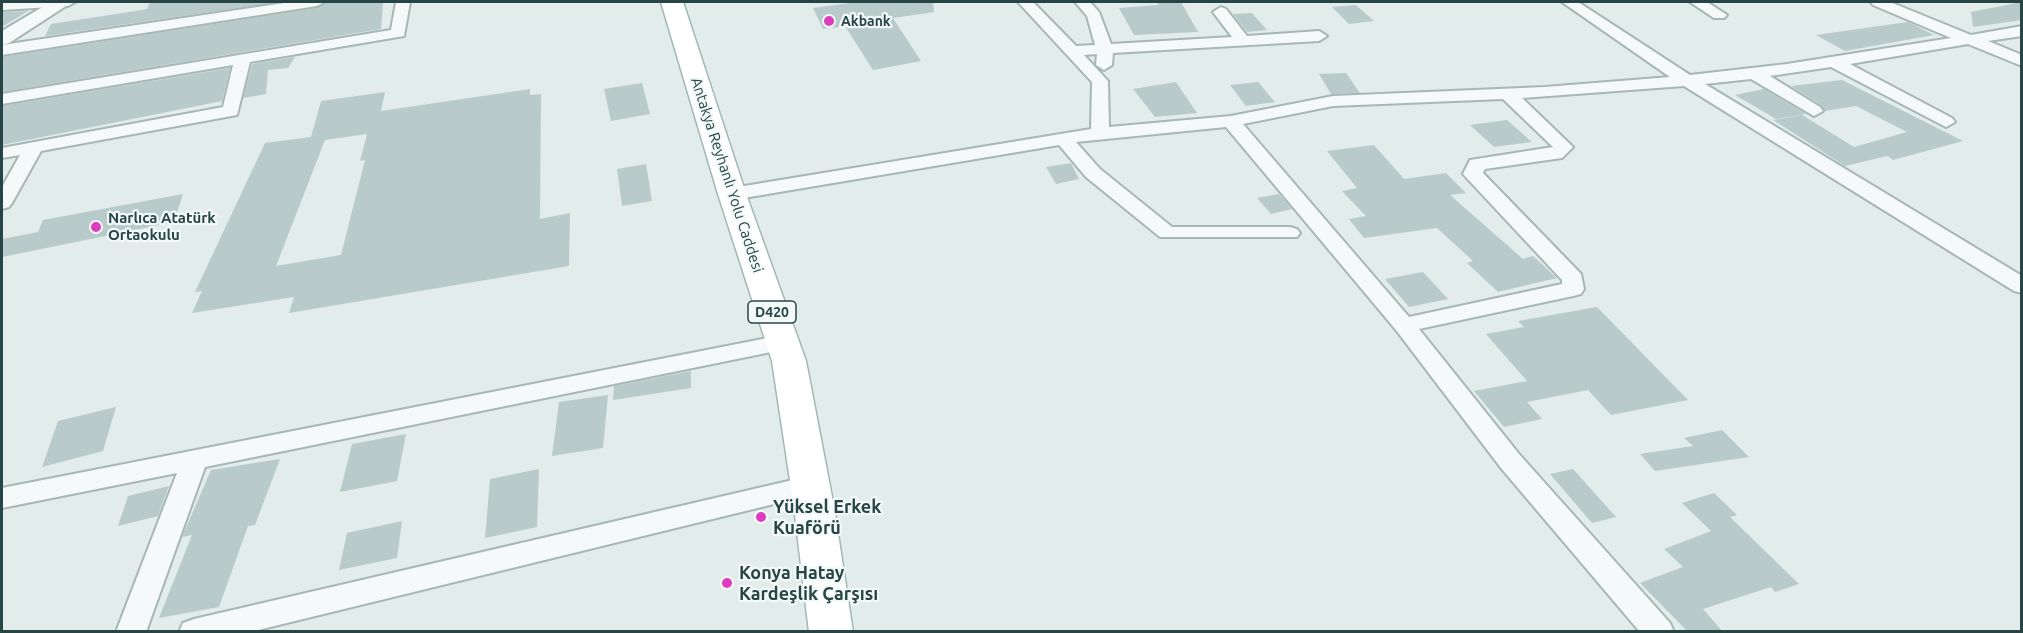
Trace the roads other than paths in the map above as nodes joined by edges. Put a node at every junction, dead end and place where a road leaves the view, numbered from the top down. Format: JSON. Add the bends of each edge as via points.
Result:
{"nodes":[{"id":1,"x":64,"y":2,"type":"edge"},
{"id":2,"x":317,"y":2,"type":"edge"},
{"id":3,"x":403,"y":2,"type":"edge"},
{"id":4,"x":672,"y":2,"type":"edge"},
{"id":5,"x":1025,"y":2,"type":"edge"},
{"id":6,"x":1082,"y":2,"type":"edge"},
{"id":7,"x":1569,"y":2,"type":"edge"},
{"id":8,"x":1697,"y":2,"type":"edge"},
{"id":9,"x":1878,"y":2,"type":"edge"},
{"id":10,"x":2,"y":6,"type":"edge"},
{"id":11,"x":1221,"y":12,"type":"dead end"},
{"id":12,"x":1719,"y":15,"type":"dead end"},
{"id":13,"x":2022,"y":31,"type":"edge"},
{"id":14,"x":1319,"y":36,"type":"dead end"},
{"id":15,"x":2,"y":39,"type":"edge"},
{"id":16,"x":1973,"y":39,"type":"junction"},
{"id":17,"x":1244,"y":41,"type":"junction"},
{"id":18,"x":2,"y":50,"type":"edge"},
{"id":19,"x":1070,"y":51,"type":"junction"},
{"id":20,"x":1105,"y":51,"type":"junction"},
{"id":21,"x":243,"y":59,"type":"junction"},
{"id":22,"x":2022,"y":61,"type":"edge"},
{"id":23,"x":1834,"y":62,"type":"junction"},
{"id":24,"x":1755,"y":74,"type":"junction"},
{"id":25,"x":1686,"y":80,"type":"junction"},
{"id":26,"x":1100,"y":81,"type":"junction"},
{"id":27,"x":1507,"y":93,"type":"junction"},
{"id":28,"x":2,"y":99,"type":"edge"},
{"id":29,"x":1814,"y":111,"type":"dead end"},
{"id":30,"x":1231,"y":121,"type":"junction"},
{"id":31,"x":1946,"y":122,"type":"dead end"},
{"id":32,"x":1100,"y":134,"type":"junction"},
{"id":33,"x":1064,"y":140,"type":"junction"},
{"id":34,"x":34,"y":147,"type":"junction"},
{"id":35,"x":2,"y":153,"type":"edge"},
{"id":36,"x":732,"y":194,"type":"junction"},
{"id":37,"x":2,"y":203,"type":"edge"},
{"id":38,"x":1290,"y":233,"type":"dead end"},
{"id":39,"x":2022,"y":286,"type":"edge"},
{"id":40,"x":1404,"y":325,"type":"junction"},
{"id":41,"x":783,"y":343,"type":"junction"},
{"id":42,"x":195,"y":459,"type":"junction"},
{"id":43,"x":810,"y":486,"type":"junction"},
{"id":44,"x":2,"y":498,"type":"edge"},
{"id":45,"x":131,"y":632,"type":"edge"},
{"id":46,"x":194,"y":632,"type":"edge"},
{"id":47,"x":831,"y":632,"type":"edge"},
{"id":48,"x":1659,"y":632,"type":"edge"}],
"edges":[{"from":1,"to":10,"type":"street"},
{"from":1,"to":15,"type":"street"},
{"from":2,"to":18,"type":"street"},
{"from":3,"to":21,"type":"street","via":[[398,33]]},
{"from":4,"to":36,"type":"main road","name":"Antakya Reyhanlı Yolu Caddesi","number":"D420"},
{"from":5,"to":19,"type":"street"},
{"from":6,"to":20,"type":"street","via":[[1094,15]]},
{"from":7,"to":25,"type":"street"},
{"from":8,"to":12,"type":"street"},
{"from":9,"to":16,"type":"street"},
{"from":11,"to":17,"type":"street"},
{"from":13,"to":16,"type":"street"},
{"from":14,"to":17,"type":"street"},
{"from":16,"to":22,"type":"street"},
{"from":16,"to":23,"type":"street"},
{"from":17,"to":20,"type":"street"},
{"from":19,"to":20,"type":"street"},
{"from":19,"to":26,"type":"street"},
{"from":20,"to":26,"type":"street"},
{"from":21,"to":28,"type":"street"},
{"from":21,"to":34,"type":"street","via":[[231,111]]},
{"from":23,"to":24,"type":"street"},
{"from":23,"to":31,"type":"street"},
{"from":24,"to":25,"type":"street"},
{"from":24,"to":29,"type":"street"},
{"from":25,"to":27,"type":"street","via":[[1646,86]]},
{"from":25,"to":39,"type":"street"},
{"from":26,"to":32,"type":"street"},
{"from":27,"to":30,"type":"street","via":[[1333,100]]},
{"from":27,"to":40,"type":"street","via":[[1564,147],[1555,154],[1477,164],[1473,174],[1573,279],[1573,289]]},
{"from":30,"to":32,"type":"street"},
{"from":30,"to":40,"type":"street"},
{"from":32,"to":33,"type":"street"},
{"from":33,"to":36,"type":"street"},
{"from":33,"to":38,"type":"street","via":[[1093,173],[1167,233]]},
{"from":34,"to":35,"type":"street"},
{"from":34,"to":37,"type":"street"},
{"from":36,"to":41,"type":"main road","name":"Antakya Reyhanlı Yolu Caddesi","number":"D420"},
{"from":40,"to":48,"type":"street","via":[[1510,461]]},
{"from":41,"to":42,"type":"street"},
{"from":41,"to":43,"type":"main road","name":"Antakya Reyhanlı Yolu Caddesi","number":"D420"},
{"from":42,"to":44,"type":"street"},
{"from":42,"to":45,"type":"street"},
{"from":43,"to":46,"type":"street"},
{"from":43,"to":47,"type":"main road","name":"Antakya Reyhanlı Yolu Caddesi","number":"D420"}]}
